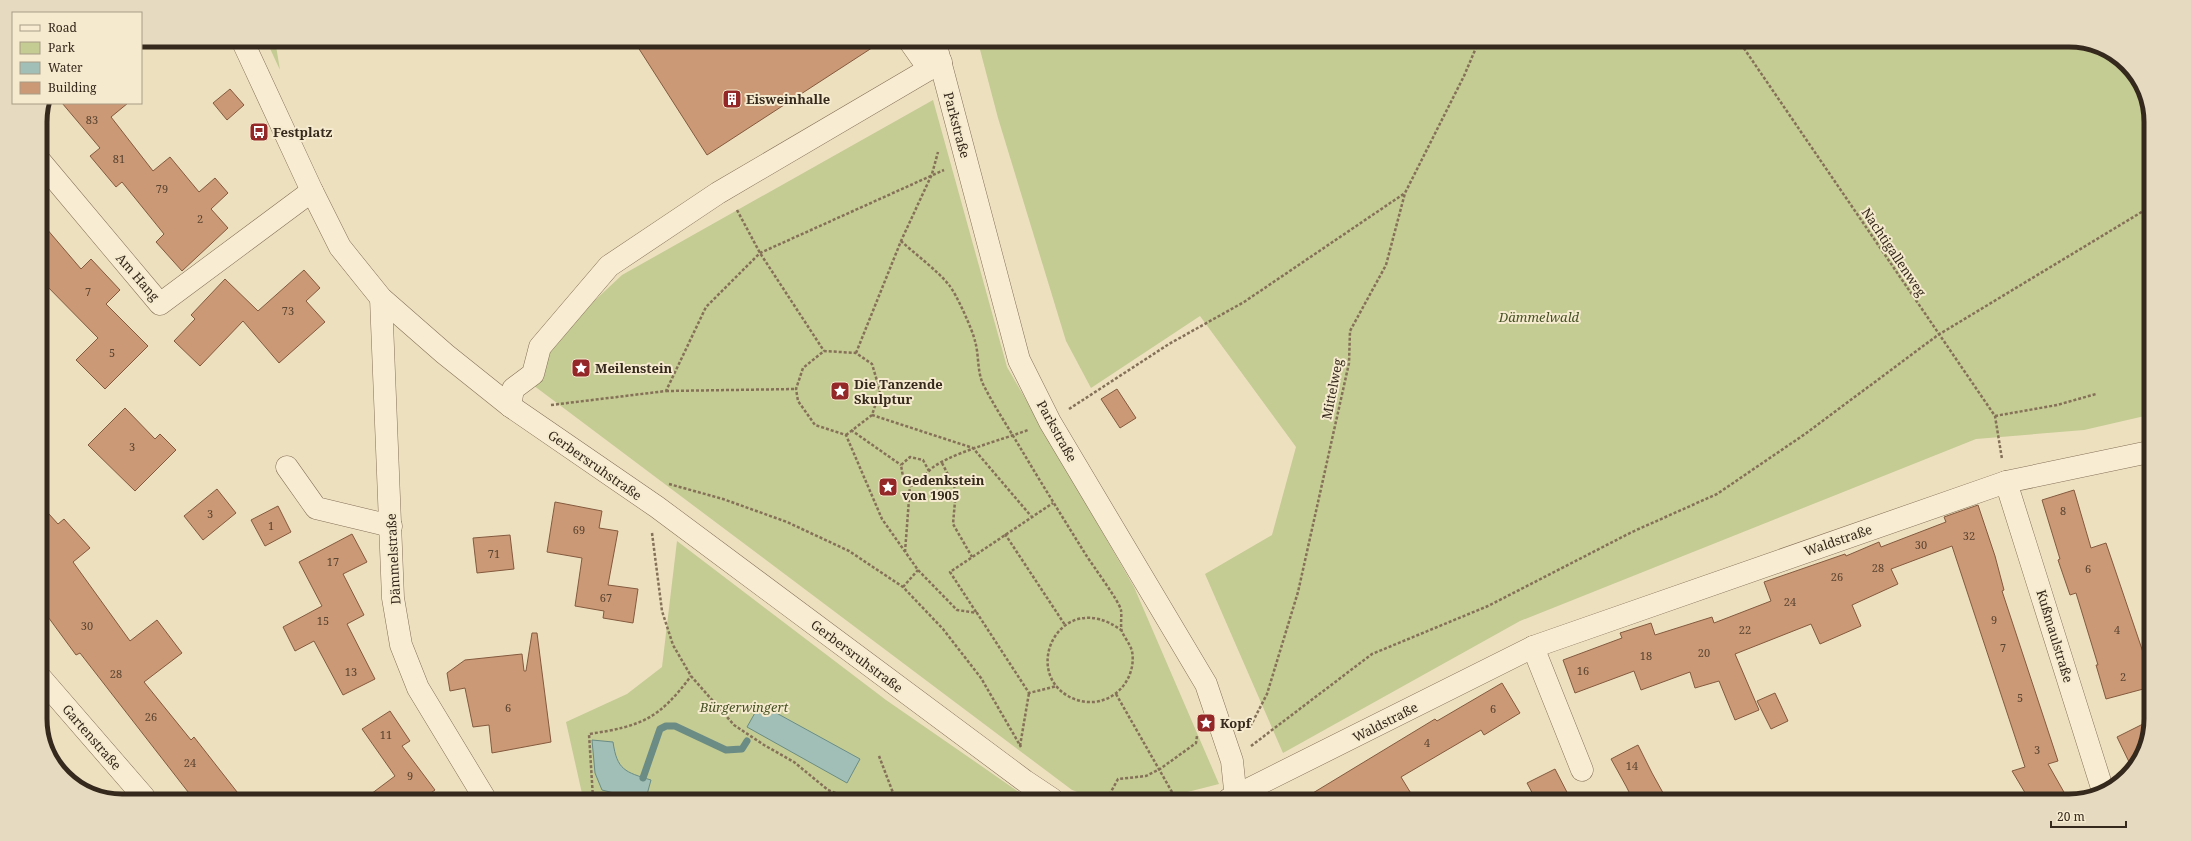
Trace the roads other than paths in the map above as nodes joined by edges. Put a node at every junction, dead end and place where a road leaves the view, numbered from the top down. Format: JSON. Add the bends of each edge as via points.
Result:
{"nodes":[{"id":1,"x":245,"y":47,"type":"edge"},
{"id":2,"x":918,"y":47,"type":"edge"},
{"id":3,"x":935,"y":58,"type":"edge"},
{"id":4,"x":47,"y":169,"type":"edge"},
{"id":5,"x":312,"y":191,"type":"junction"},
{"id":6,"x":381,"y":298,"type":"junction"},
{"id":7,"x":510,"y":406,"type":"junction"},
{"id":8,"x":2144,"y":453,"type":"edge"},
{"id":9,"x":287,"y":468,"type":"dead end"},
{"id":10,"x":2006,"y":482,"type":"junction"},
{"id":11,"x":391,"y":526,"type":"junction"},
{"id":12,"x":1533,"y":647,"type":"junction"},
{"id":13,"x":47,"y":685,"type":"edge"},
{"id":14,"x":1582,"y":770,"type":"dead end"},
{"id":15,"x":2102,"y":786,"type":"edge"},
{"id":16,"x":141,"y":794,"type":"edge"},
{"id":17,"x":482,"y":794,"type":"edge"},
{"id":18,"x":1044,"y":794,"type":"edge"},
{"id":19,"x":1234,"y":794,"type":"edge"},
{"id":20,"x":1242,"y":794,"type":"edge"}],
"edges":[{"from":1,"to":5,"type":"street","name":"Gerbersruhstraße"},
{"from":2,"to":3,"type":"street"},
{"from":3,"to":7,"type":"street","via":[[718,193],[609,266],[540,347],[533,374],[513,389]]},
{"from":3,"to":19,"type":"street","name":"Parkstraße","via":[[967,162],[1019,360],[1050,422],[1206,684],[1232,761]]},
{"from":4,"to":5,"type":"street","name":"Am Hang","via":[[160,304]]},
{"from":5,"to":6,"type":"street","name":"Gerbersruhstraße","via":[[340,247]]},
{"from":6,"to":7,"type":"street","name":"Gerbersruhstraße","via":[[444,354]]},
{"from":6,"to":11,"type":"street","name":"Dämmelstraße"},
{"from":7,"to":18,"type":"street","name":"Gerbersruhstraße","via":[[657,507]]},
{"from":8,"to":10,"type":"street","name":"Waldstraße"},
{"from":9,"to":11,"type":"street","via":[[316,508]]},
{"from":10,"to":12,"type":"street","name":"Waldstraße"},
{"from":10,"to":15,"type":"street","name":"Kußmaulstraße"},
{"from":11,"to":17,"type":"street","name":"Dämmelstraße","via":[[393,598],[401,646],[418,688]]},
{"from":12,"to":14,"type":"street"},
{"from":12,"to":20,"type":"street","name":"Waldstraße"},
{"from":13,"to":16,"type":"street","name":"Gartenstraße"}]}
